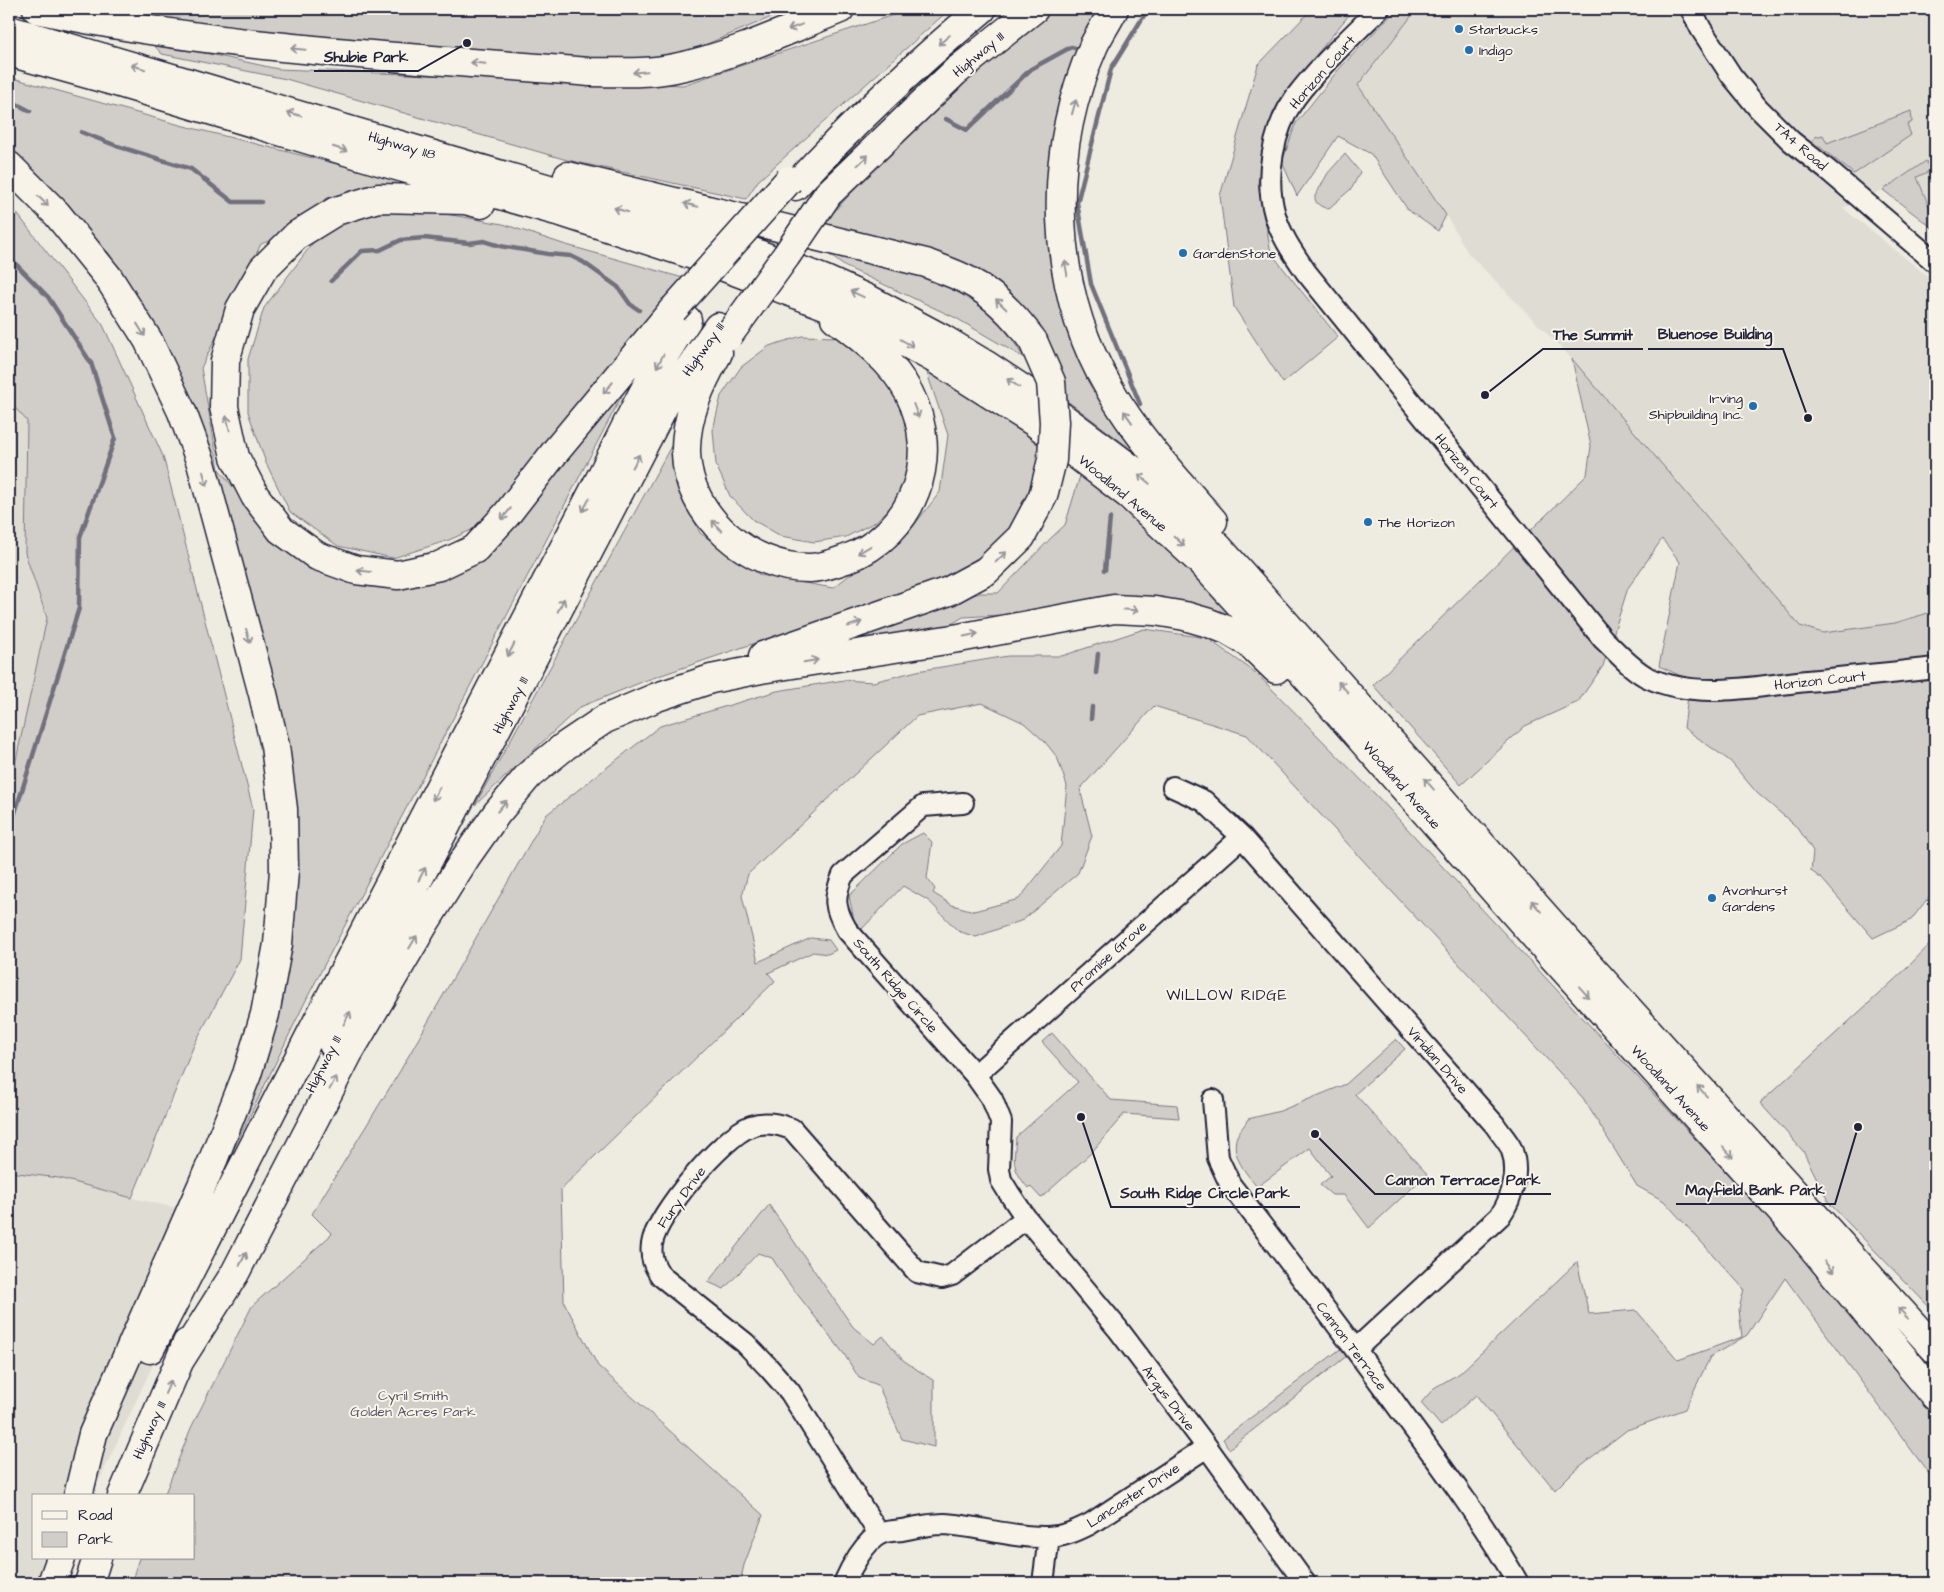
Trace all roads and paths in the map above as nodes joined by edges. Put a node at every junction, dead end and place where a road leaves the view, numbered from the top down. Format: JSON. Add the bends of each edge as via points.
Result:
{"nodes":[{"id":1,"x":36,"y":9,"type":"edge"},
{"id":2,"x":840,"y":9,"type":"edge"},
{"id":3,"x":982,"y":9,"type":"edge"},
{"id":4,"x":1034,"y":9,"type":"edge"},
{"id":5,"x":1114,"y":9,"type":"edge"},
{"id":6,"x":1379,"y":9,"type":"edge"},
{"id":7,"x":1691,"y":9,"type":"edge"},
{"id":8,"x":9,"y":30,"type":"edge"},
{"id":9,"x":9,"y":52,"type":"edge"},
{"id":10,"x":9,"y":63,"type":"edge"},
{"id":11,"x":293,"y":135,"type":"junction"},
{"id":12,"x":391,"y":142,"type":"junction"},
{"id":13,"x":9,"y":166,"type":"edge"},
{"id":14,"x":690,"y":254,"type":"junction"},
{"id":15,"x":1935,"y":262,"type":"edge"},
{"id":16,"x":785,"y":277,"type":"junction"},
{"id":17,"x":812,"y":301,"type":"junction"},
{"id":18,"x":680,"y":316,"type":"junction"},
{"id":19,"x":723,"y":331,"type":"junction"},
{"id":20,"x":1323,"y":665,"type":"junction"},
{"id":21,"x":1935,"y":668,"type":"edge"},
{"id":22,"x":711,"y":679,"type":"junction"},
{"id":23,"x":1173,"y":787,"type":"dead end"},
{"id":24,"x":963,"y":804,"type":"dead end"},
{"id":25,"x":1242,"y":837,"type":"junction"},
{"id":26,"x":1552,"y":956,"type":"junction"},
{"id":27,"x":975,"y":1075,"type":"junction"},
{"id":28,"x":1213,"y":1100,"type":"dead end"},
{"id":29,"x":1026,"y":1218,"type":"junction"},
{"id":30,"x":1356,"y":1349,"type":"junction"},
{"id":31,"x":1935,"y":1349,"type":"edge"},
{"id":32,"x":180,"y":1360,"type":"junction"},
{"id":33,"x":1935,"y":1396,"type":"edge"},
{"id":34,"x":1207,"y":1447,"type":"junction"},
{"id":35,"x":78,"y":1494,"type":"edge"},
{"id":36,"x":86,"y":1494,"type":"edge"},
{"id":37,"x":123,"y":1494,"type":"edge"},
{"id":38,"x":879,"y":1534,"type":"junction"},
{"id":39,"x":1049,"y":1538,"type":"junction"},
{"id":40,"x":59,"y":1560,"type":"edge"},
{"id":41,"x":96,"y":1560,"type":"edge"},
{"id":42,"x":52,"y":1583,"type":"edge"},
{"id":43,"x":89,"y":1583,"type":"edge"},
{"id":44,"x":844,"y":1583,"type":"edge"},
{"id":45,"x":1043,"y":1583,"type":"edge"},
{"id":46,"x":1304,"y":1583,"type":"edge"},
{"id":47,"x":1518,"y":1583,"type":"edge"}],
"edges":[{"from":2,"to":1,"type":"highway","one_way":true,"via":[[713,59],[674,68],[632,72],[590,72],[263,46],[124,26]]},
{"from":3,"to":18,"type":"highway","name":"Highway 111","one_way":true,"via":[[887,92],[796,181],[747,242]]},
{"from":19,"to":4,"type":"highway","name":"Highway 111","one_way":true,"bridge":true,"via":[[776,248],[828,194],[955,72]]},
{"from":20,"to":5,"type":"highway","one_way":true,"via":[[1280,598],[1157,456],[1126,415],[1096,365],[1070,293],[1060,211],[1064,153],[1080,85],[1094,45]]},
{"from":6,"to":21,"type":"street","name":"Horizon Court","via":[[1295,98],[1283,120],[1270,171],[1275,215],[1306,272],[1603,639],[1648,677],[1695,689],[1741,688]]},
{"from":7,"to":15,"type":"street","name":"TA4 Road","via":[[1731,75],[1758,108],[1791,141]]},
{"from":12,"to":8,"type":"highway","name":"Highway 118","one_way":true},
{"from":9,"to":11,"type":"highway","name":"Highway 118"},
{"from":10,"to":11,"type":"highway","via":[[111,90],[198,118]]},
{"from":11,"to":14,"type":"highway","name":"Highway 118","one_way":true,"via":[[564,213]]},
{"from":16,"to":12,"type":"highway","name":"Highway 118","one_way":true,"via":[[718,239]]},
{"from":22,"to":12,"type":"highway","one_way":true,"bridge":true,"via":[[757,658],[950,591],[986,571],[1021,537],[1043,496],[1052,460],[1054,422],[1050,382],[1033,341],[997,299],[967,280],[926,264],[476,152]]},
{"from":13,"to":35,"type":"highway","one_way":true,"via":[[57,214],[108,277],[148,340],[182,412],[201,463],[263,694],[275,746],[283,809],[284,871],[278,944],[265,1014],[247,1074],[213,1160],[92,1434]]},
{"from":14,"to":16,"type":"highway","name":"Highway 118"},
{"from":18,"to":14,"type":"highway","one_way":true,"via":[[555,452],[475,549],[439,566],[398,575],[356,570],[317,556],[281,530],[254,496],[235,457],[224,407],[225,361],[240,309],[263,269],[297,235],[336,211],[378,198],[465,200]]},
{"from":16,"to":17,"type":"highway","name":"Woodland Avenue"},
{"from":20,"to":16,"type":"highway","name":"Woodland Avenue","one_way":true,"via":[[1218,547],[1142,477],[1094,440],[943,339],[823,279]]},
{"from":17,"to":19,"type":"highway","one_way":true,"via":[[855,333],[896,373],[909,393],[923,433],[924,459],[918,485],[899,520],[863,553],[837,562],[811,568],[782,565],[757,555],[718,528],[702,506],[691,481],[686,453],[690,417]]},
{"from":17,"to":26,"type":"highway","name":"Woodland Avenue","one_way":true,"via":[[864,320],[975,384],[1034,422],[1129,495],[1202,563],[1256,621]]},
{"from":18,"to":36,"type":"highway","name":"Highway 111","one_way":true,"via":[[666,352],[197,1255],[152,1345]]},
{"from":32,"to":19,"type":"highway","name":"Highway 111","one_way":true,"via":[[218,1265],[666,402]]},
{"from":31,"to":20,"type":"highway","name":"Woodland Avenue","one_way":true},
{"from":22,"to":26,"type":"highway","one_way":true,"via":[[1114,609],[1155,611],[1209,623],[1249,643],[1299,692],[1420,824]]},
{"from":32,"to":22,"type":"highway","one_way":true,"via":[[235,1273],[326,1095],[387,985],[497,813],[529,775],[605,720],[657,697]]},
{"from":23,"to":25,"type":"street","name":"Viridian Drive","via":[[1204,801]]},
{"from":24,"to":27,"type":"street","name":"South Ridge Circle","via":[[923,806],[843,875],[835,903],[847,930]]},
{"from":25,"to":27,"type":"street","name":"Promise Grove"},
{"from":25,"to":30,"type":"street","name":"Viridian Drive","via":[[1495,1125],[1510,1147],[1514,1162],[1515,1178],[1500,1216]]},
{"from":26,"to":33,"type":"highway","name":"Woodland Avenue","one_way":true,"via":[[1798,1230]]},
{"from":27,"to":29,"type":"street","name":"South Ridge Circle","via":[[992,1099],[1001,1122],[999,1169],[1002,1180]]},
{"from":28,"to":30,"type":"street","name":"Cannon Terrace","via":[[1218,1158],[1230,1184]]},
{"from":29,"to":34,"type":"street","name":"Argus Drive","via":[[1118,1329]]},
{"from":29,"to":38,"type":"street","name":"Fury Drive","via":[[952,1275],[942,1278],[917,1272],[792,1129],[777,1123],[759,1124],[736,1134],[695,1174],[658,1226],[652,1242],[654,1267],[745,1343],[790,1392]]},
{"from":30,"to":47,"type":"street","name":"Cannon Terrace","via":[[1493,1540]]},
{"from":37,"to":32,"type":"highway","name":"Highway 111","one_way":true},
{"from":34,"to":39,"type":"street","name":"Lancaster Drive","via":[[1090,1524]]},
{"from":34,"to":46,"type":"street","name":"Argus Drive"},
{"from":38,"to":39,"type":"street","name":"Lancaster Drive","via":[[943,1524]]},
{"from":38,"to":44,"type":"street","via":[[864,1548]]},
{"from":39,"to":45,"type":"street"},
{"from":40,"to":42,"type":"highway"},
{"from":41,"to":43,"type":"highway"}]}
